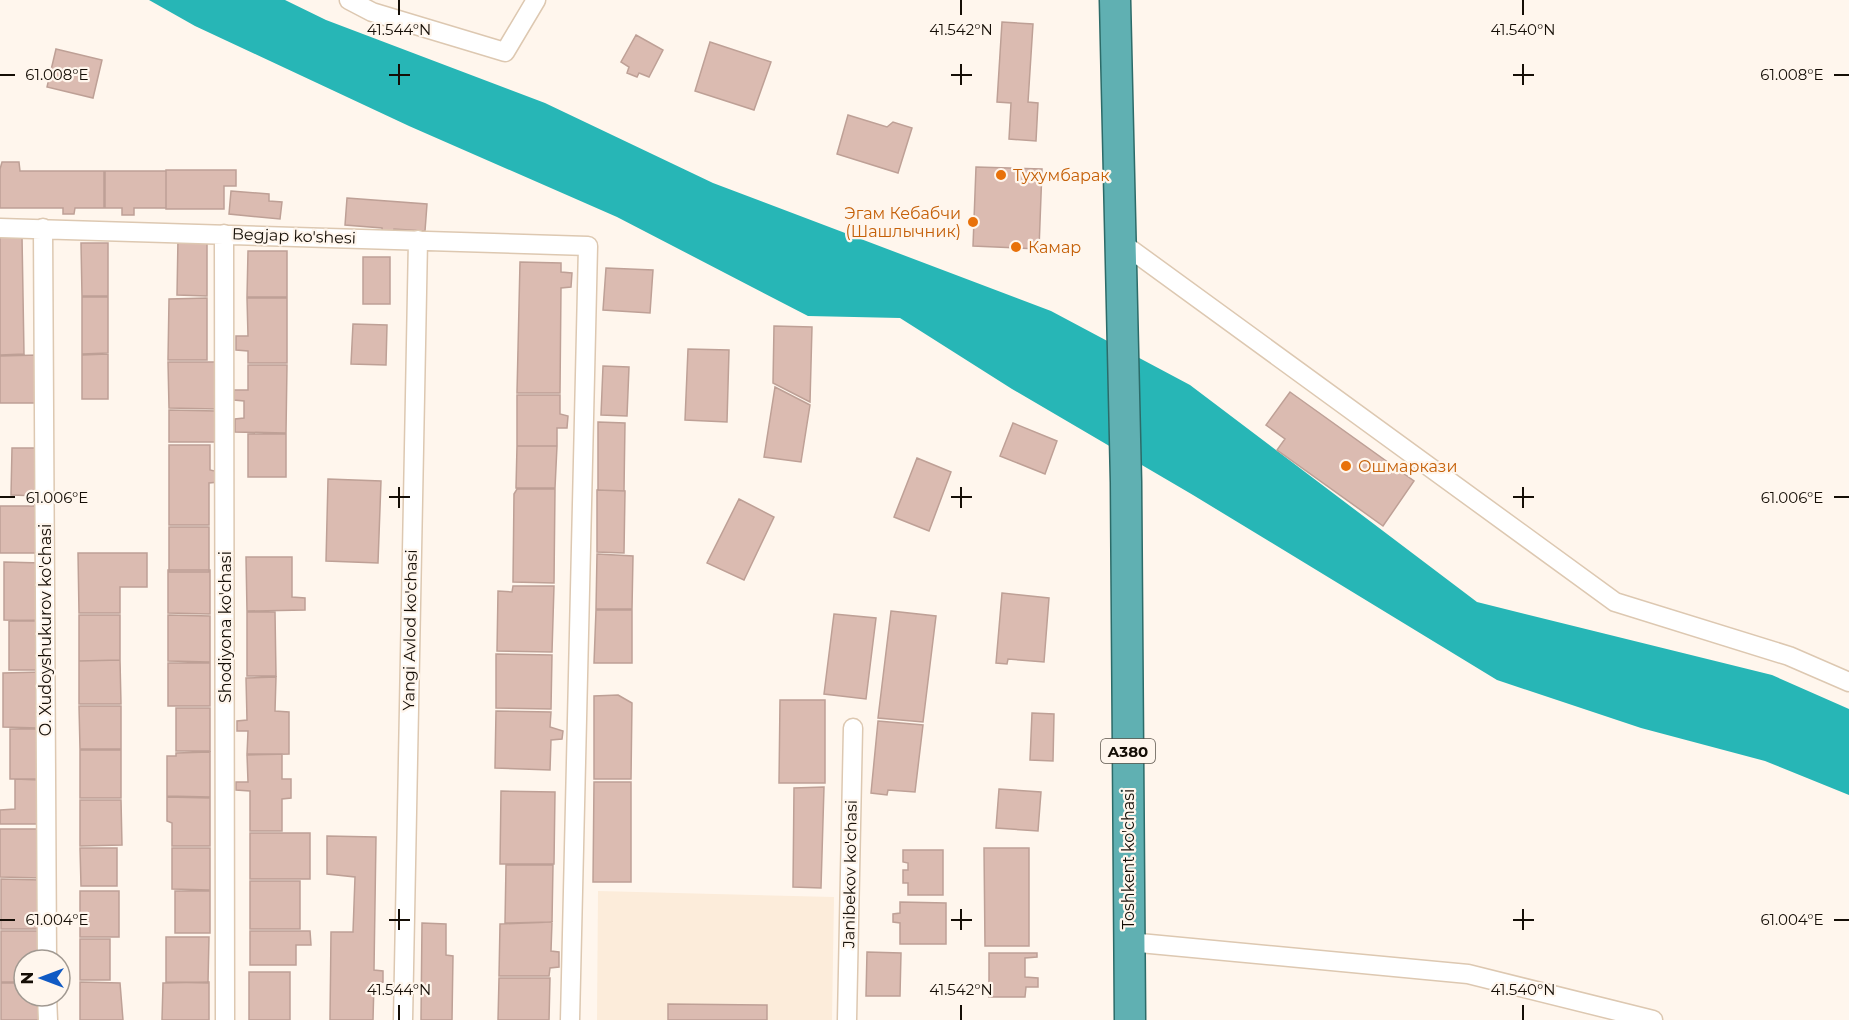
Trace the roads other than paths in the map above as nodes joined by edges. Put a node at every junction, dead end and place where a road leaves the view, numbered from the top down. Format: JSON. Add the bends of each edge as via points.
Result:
{"nodes":[{"id":1,"x":349,"y":0,"type":"edge"},
{"id":2,"x":536,"y":0,"type":"edge"},
{"id":3,"x":1115,"y":0,"type":"edge"},
{"id":4,"x":0,"y":228,"type":"edge"},
{"id":5,"x":43,"y":228,"type":"junction"},
{"id":6,"x":224,"y":234,"type":"junction"},
{"id":7,"x":418,"y":240,"type":"junction"},
{"id":8,"x":1122,"y":243,"type":"junction"},
{"id":9,"x":1849,"y":682,"type":"edge"},
{"id":10,"x":853,"y":728,"type":"dead end"},
{"id":11,"x":1129,"y":942,"type":"junction"},
{"id":12,"x":47,"y":948,"type":"edge"},
{"id":13,"x":225,"y":1020,"type":"edge"},
{"id":14,"x":403,"y":1020,"type":"edge"},
{"id":15,"x":570,"y":1020,"type":"edge"},
{"id":16,"x":847,"y":1020,"type":"edge"},
{"id":17,"x":1130,"y":1020,"type":"edge"},
{"id":18,"x":1653,"y":1020,"type":"edge"}],
"edges":[{"from":1,"to":2,"type":"street","via":[[372,12],[506,51]]},
{"from":3,"to":8,"type":"highway","number":"A380"},
{"from":4,"to":5,"type":"street","name":"Begjap ko'shesi"},
{"from":5,"to":6,"type":"street","name":"Begjap ko'shesi"},
{"from":5,"to":12,"type":"street","name":"O. Xudoyshukurov ko'chasi"},
{"from":6,"to":7,"type":"street","name":"Begjap ko'shesi"},
{"from":6,"to":13,"type":"street","name":"Shodiyona ko'chasi"},
{"from":7,"to":14,"type":"street","name":"Yangi Avlod ko'chasi"},
{"from":7,"to":15,"type":"street","name":"Begjap ko'shesi","via":[[588,246]]},
{"from":8,"to":9,"type":"street","via":[[1615,602],[1789,656]]},
{"from":8,"to":11,"type":"highway","name":"Toshkent ko'chasi","number":"A380"},
{"from":10,"to":16,"type":"street","name":"Janibekov ko'chasi"},
{"from":11,"to":17,"type":"highway","name":"Toshkent ko'chasi","number":"A380"},
{"from":11,"to":18,"type":"street","via":[[1468,974]]}]}
